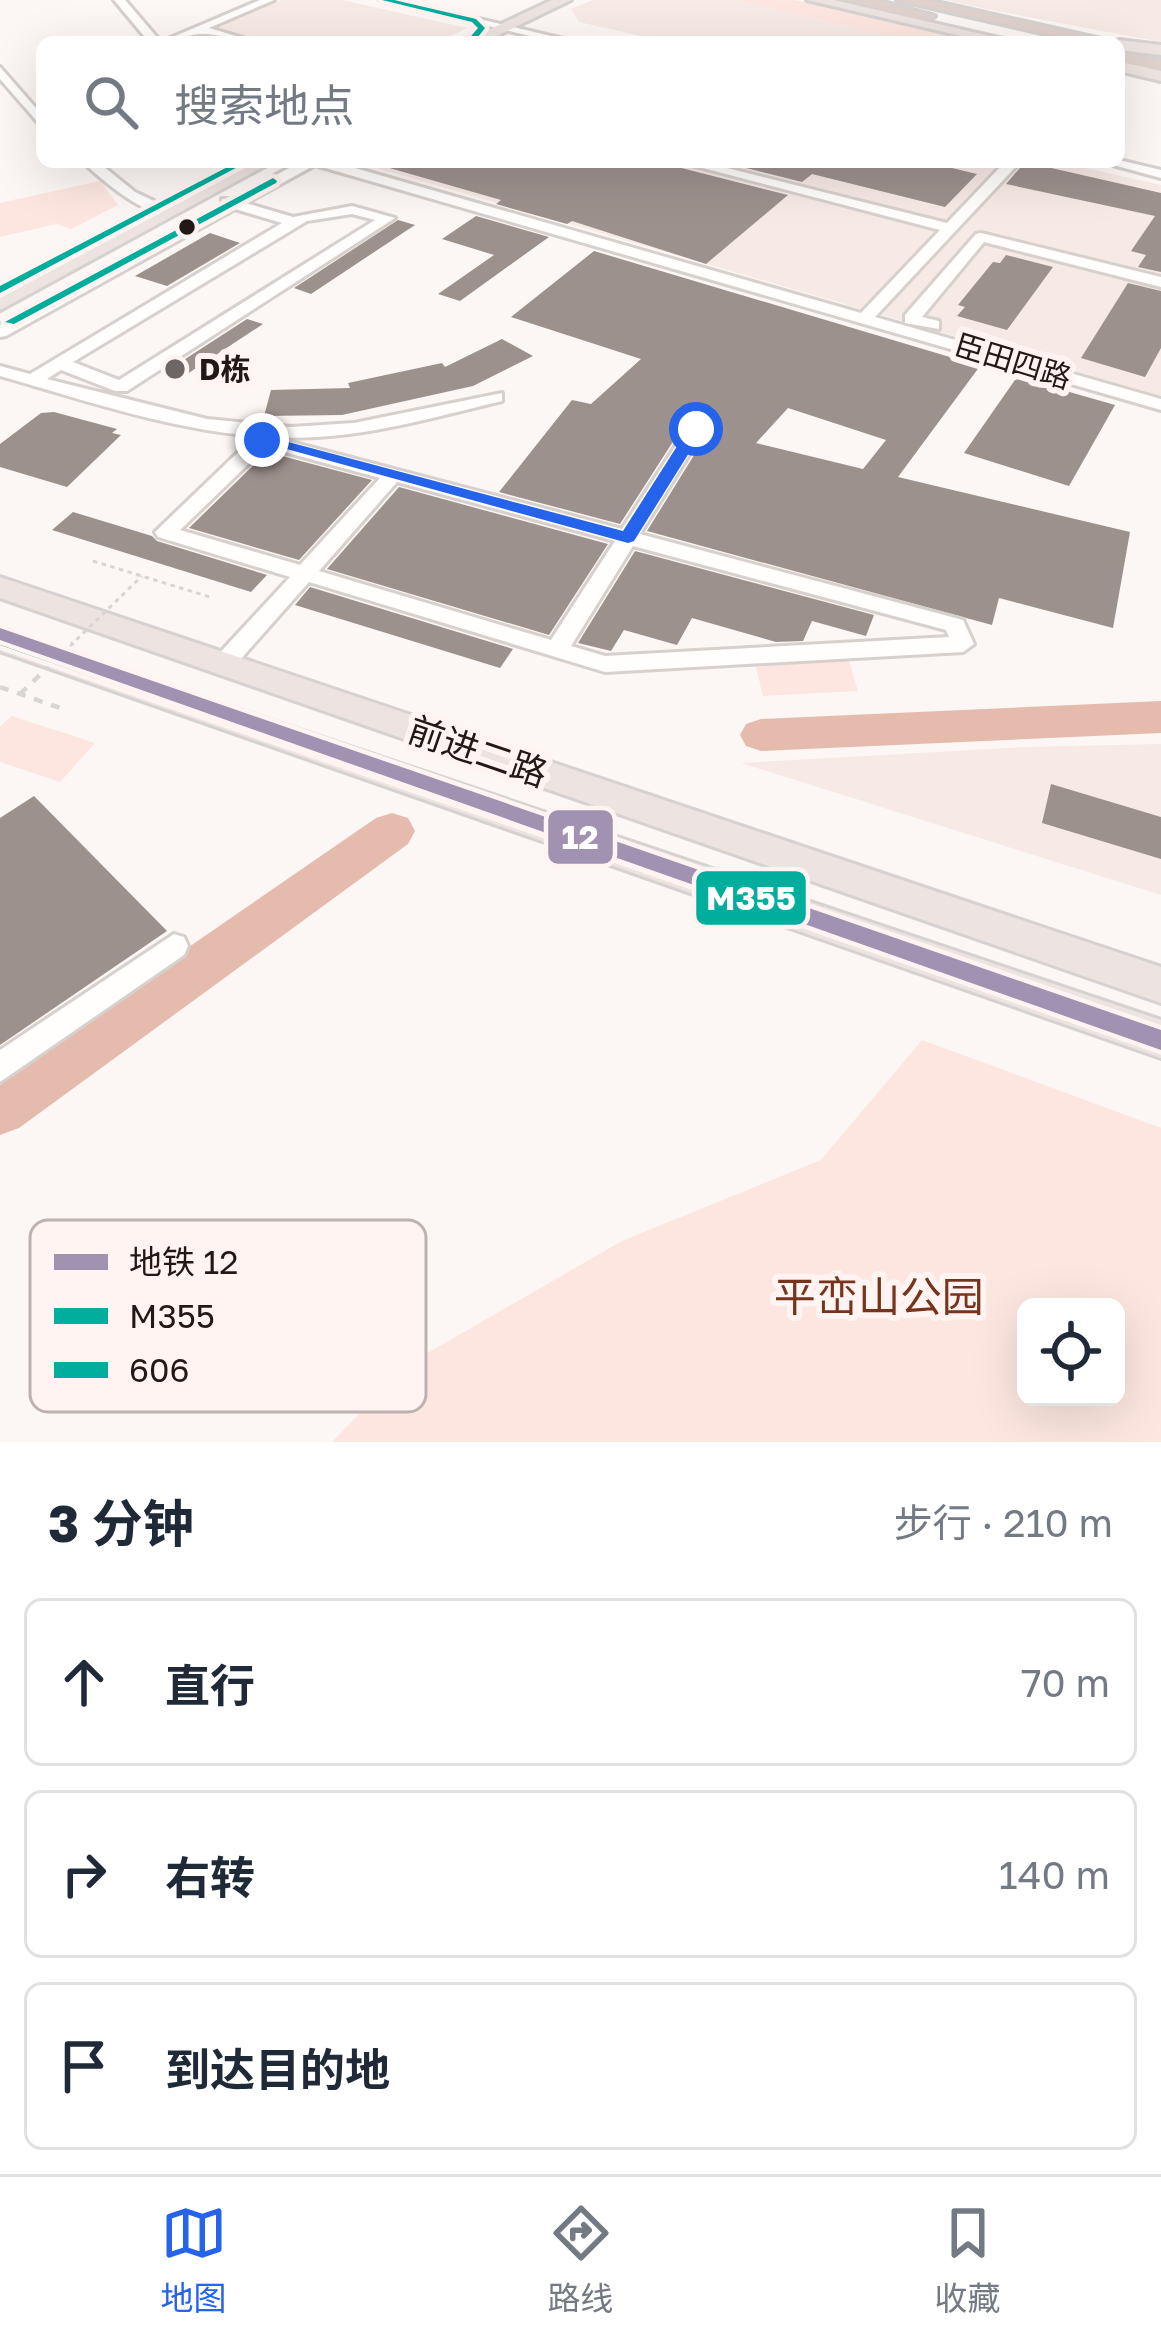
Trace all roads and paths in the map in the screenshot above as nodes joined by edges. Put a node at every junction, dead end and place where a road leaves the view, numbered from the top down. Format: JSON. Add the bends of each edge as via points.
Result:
{"nodes":[{"id":1,"x":118,"y":0,"type":"edge"},
{"id":2,"x":269,"y":0,"type":"edge"},
{"id":3,"x":385,"y":0,"type":"edge"},
{"id":4,"x":410,"y":0,"type":"edge"},
{"id":5,"x":564,"y":0,"type":"edge"},
{"id":6,"x":577,"y":0,"type":"edge"},
{"id":7,"x":814,"y":0,"type":"edge"},
{"id":8,"x":854,"y":0,"type":"edge"},
{"id":9,"x":904,"y":0,"type":"edge"},
{"id":10,"x":539,"y":14,"type":"junction"},
{"id":11,"x":478,"y":18,"type":"junction"},
{"id":12,"x":511,"y":26,"type":"junction"},
{"id":13,"x":198,"y":29,"type":"junction"},
{"id":14,"x":551,"y":35,"type":"junction"},
{"id":15,"x":150,"y":36,"type":"edge"},
{"id":16,"x":181,"y":36,"type":"edge"},
{"id":17,"x":226,"y":36,"type":"edge"},
{"id":18,"x":476,"y":36,"type":"edge"},
{"id":19,"x":486,"y":36,"type":"edge"},
{"id":20,"x":497,"y":36,"type":"edge"},
{"id":21,"x":542,"y":36,"type":"edge"},
{"id":22,"x":557,"y":36,"type":"edge"},
{"id":23,"x":980,"y":36,"type":"edge"},
{"id":24,"x":1019,"y":36,"type":"edge"},
{"id":25,"x":1076,"y":36,"type":"edge"},
{"id":26,"x":1125,"y":46,"type":"edge"},
{"id":27,"x":1161,"y":52,"type":"edge"},
{"id":28,"x":1125,"y":58,"type":"edge"},
{"id":29,"x":1161,"y":65,"type":"edge"},
{"id":30,"x":1125,"y":67,"type":"edge"},
{"id":31,"x":0,"y":71,"type":"edge"},
{"id":32,"x":1161,"y":76,"type":"edge"},
{"id":33,"x":36,"y":115,"type":"edge"},
{"id":34,"x":1125,"y":160,"type":"edge"},
{"id":35,"x":1125,"y":164,"type":"edge"},
{"id":36,"x":97,"y":168,"type":"edge"},
{"id":37,"x":233,"y":168,"type":"edge"},
{"id":38,"x":252,"y":168,"type":"edge"},
{"id":39,"x":302,"y":168,"type":"edge"},
{"id":40,"x":335,"y":168,"type":"edge"},
{"id":41,"x":711,"y":168,"type":"edge"},
{"id":42,"x":1007,"y":168,"type":"edge"},
{"id":43,"x":1161,"y":170,"type":"edge"},
{"id":44,"x":201,"y":195,"type":"junction"},
{"id":45,"x":233,"y":204,"type":"junction"},
{"id":46,"x":163,"y":210,"type":"junction"},
{"id":47,"x":294,"y":222,"type":"junction"},
{"id":48,"x":950,"y":228,"type":"junction"},
{"id":49,"x":1161,"y":282,"type":"edge"},
{"id":50,"x":896,"y":286,"type":"junction"},
{"id":51,"x":0,"y":290,"type":"edge"},
{"id":52,"x":932,"y":295,"type":"junction"},
{"id":53,"x":0,"y":303,"type":"edge"},
{"id":54,"x":866,"y":317,"type":"junction"},
{"id":55,"x":0,"y":332,"type":"edge"},
{"id":56,"x":59,"y":364,"type":"junction"},
{"id":57,"x":0,"y":371,"type":"edge"},
{"id":58,"x":32,"y":380,"type":"junction"},
{"id":59,"x":1161,"y":390,"type":"edge"},
{"id":60,"x":496,"y":397,"type":"dead end"},
{"id":61,"x":1161,"y":405,"type":"edge"},
{"id":62,"x":696,"y":429,"type":"dead end"},
{"id":63,"x":392,"y":475,"type":"junction"},
{"id":64,"x":628,"y":538,"type":"junction"},
{"id":65,"x":93,"y":560,"type":"dead end"},
{"id":66,"x":304,"y":574,"type":"junction"},
{"id":67,"x":142,"y":576,"type":"junction"},
{"id":68,"x":0,"y":587,"type":"edge"},
{"id":69,"x":210,"y":597,"type":"dead end"},
{"id":70,"x":0,"y":640,"type":"edge"},
{"id":71,"x":557,"y":649,"type":"junction"},
{"id":72,"x":224,"y":664,"type":"junction"},
{"id":73,"x":0,"y":687,"type":"edge"},
{"id":74,"x":20,"y":694,"type":"junction"},
{"id":75,"x":66,"y":710,"type":"dead end"},
{"id":76,"x":174,"y":946,"type":"dead end"},
{"id":77,"x":1161,"y":985,"type":"edge"},
{"id":78,"x":1161,"y":1039,"type":"edge"},
{"id":79,"x":0,"y":1069,"type":"edge"}],
"edges":[{"from":1,"to":15,"type":"street"},
{"from":2,"to":13,"type":"street"},
{"from":3,"to":11,"type":"street"},
{"from":4,"to":11,"type":"street"},
{"from":5,"to":10,"type":"main road"},
{"from":6,"to":10,"type":"main road"},
{"from":7,"to":23,"type":"main road"},
{"from":8,"to":24,"type":"highway"},
{"from":9,"to":25,"type":"highway"},
{"from":10,"to":11,"type":"street"},
{"from":10,"to":12,"type":"main road"},
{"from":10,"to":14,"type":"street"},
{"from":11,"to":12,"type":"street"},
{"from":11,"to":18,"type":"street"},
{"from":12,"to":14,"type":"street"},
{"from":12,"to":19,"type":"main road"},
{"from":12,"to":20,"type":"main road"},
{"from":13,"to":16,"type":"street"},
{"from":13,"to":17,"type":"street"},
{"from":14,"to":21,"type":"street"},
{"from":14,"to":22,"type":"street"},
{"from":26,"to":27,"type":"highway"},
{"from":28,"to":29,"type":"highway"},
{"from":30,"to":32,"type":"main road"},
{"from":31,"to":33,"type":"street"},
{"from":34,"to":43,"type":"street"},
{"from":35,"to":43,"type":"street"},
{"from":36,"to":46,"type":"street"},
{"from":37,"to":46,"type":"main road"},
{"from":38,"to":44,"type":"main road"},
{"from":39,"to":45,"type":"street"},
{"from":40,"to":54,"type":"street","name":"臣田四路"},
{"from":41,"to":48,"type":"street"},
{"from":42,"to":48,"type":"street"},
{"from":44,"to":45,"type":"street"},
{"from":44,"to":46,"type":"main road"},
{"from":45,"to":47,"type":"street"},
{"from":45,"to":55,"type":"street"},
{"from":46,"to":51,"type":"main road"},
{"from":46,"to":53,"type":"main road"},
{"from":47,"to":56,"type":"street"},
{"from":47,"to":56,"type":"street","via":[[352,210],[388,218],[121,388]]},
{"from":48,"to":50,"type":"street"},
{"from":49,"to":52,"type":"street","via":[[981,237]]},
{"from":50,"to":52,"type":"street"},
{"from":50,"to":54,"type":"street"},
{"from":52,"to":59,"type":"street","via":[[911,319]]},
{"from":54,"to":61,"type":"street","name":"臣田四路"},
{"from":56,"to":58,"type":"street"},
{"from":57,"to":58,"type":"street"},
{"from":58,"to":60,"type":"street","via":[[198,424],[293,433],[373,425]]},
{"from":62,"to":64,"type":"street"},
{"from":63,"to":64,"type":"street"},
{"from":63,"to":66,"type":"street"},
{"from":63,"to":66,"type":"street","via":[[262,440],[165,532]]},
{"from":64,"to":71,"type":"street"},
{"from":64,"to":71,"type":"street","via":[[955,625],[963,644],[605,664]]},
{"from":65,"to":67,"type":"path"},
{"from":66,"to":71,"type":"street"},
{"from":66,"to":72,"type":"street"},
{"from":67,"to":69,"type":"path"},
{"from":67,"to":74,"type":"path","bridge":true},
{"from":68,"to":72,"type":"main road","name":"前进二路"},
{"from":70,"to":78,"type":"main road","name":"前进二路"},
{"from":72,"to":77,"type":"main road","name":"前进二路"},
{"from":73,"to":74,"type":"path"},
{"from":74,"to":75,"type":"path"},
{"from":76,"to":79,"type":"street"}]}
